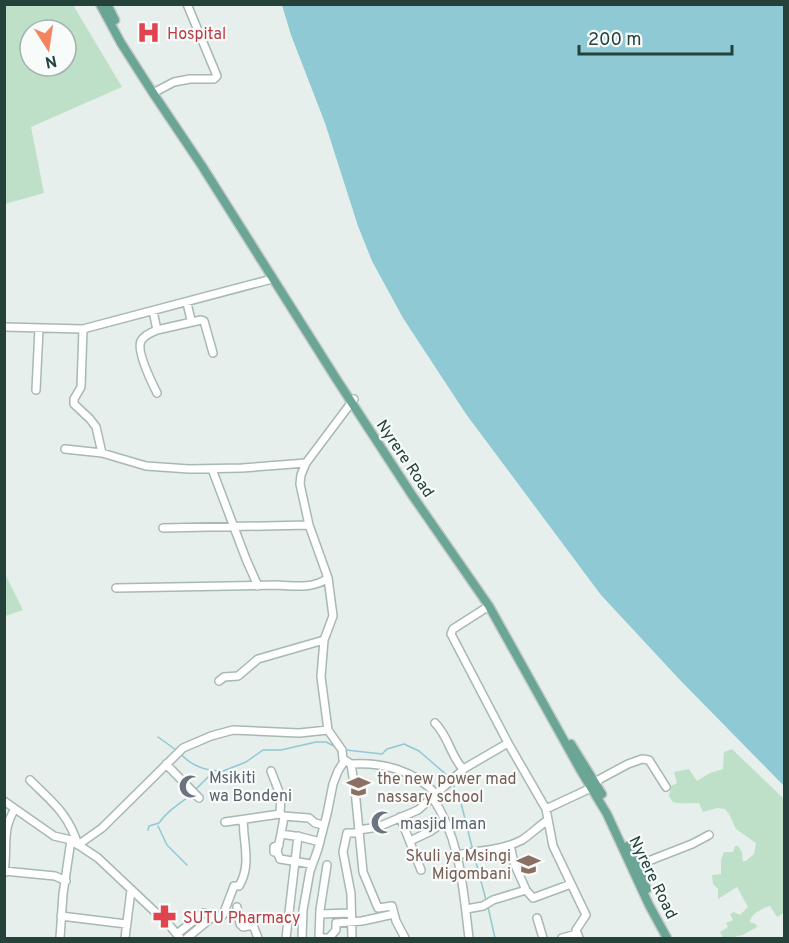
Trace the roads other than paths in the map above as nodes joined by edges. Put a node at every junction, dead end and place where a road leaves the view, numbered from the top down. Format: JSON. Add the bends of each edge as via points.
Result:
{"nodes":[{"id":1,"x":100,"y":4,"type":"edge"},
{"id":2,"x":107,"y":4,"type":"edge"},
{"id":3,"x":187,"y":4,"type":"edge"},
{"id":4,"x":155,"y":91,"type":"junction"},
{"id":5,"x":272,"y":279,"type":"junction"},
{"id":6,"x":187,"y":303,"type":"junction"},
{"id":7,"x":153,"y":311,"type":"junction"},
{"id":8,"x":191,"y":320,"type":"junction"},
{"id":9,"x":4,"y":327,"type":"edge"},
{"id":10,"x":39,"y":329,"type":"junction"},
{"id":11,"x":83,"y":329,"type":"junction"},
{"id":12,"x":157,"y":330,"type":"junction"},
{"id":13,"x":213,"y":353,"type":"dead end"},
{"id":14,"x":36,"y":390,"type":"dead end"},
{"id":15,"x":157,"y":393,"type":"dead end"},
{"id":16,"x":353,"y":400,"type":"junction"},
{"id":17,"x":65,"y":449,"type":"dead end"},
{"id":18,"x":102,"y":453,"type":"junction"},
{"id":19,"x":306,"y":463,"type":"junction"},
{"id":20,"x":212,"y":469,"type":"junction"},
{"id":21,"x":309,"y":525,"type":"junction"},
{"id":22,"x":234,"y":526,"type":"junction"},
{"id":23,"x":163,"y":528,"type":"dead end"},
{"id":24,"x":328,"y":578,"type":"junction"},
{"id":25,"x":258,"y":586,"type":"junction"},
{"id":26,"x":116,"y":588,"type":"dead end"},
{"id":27,"x":489,"y":606,"type":"junction"},
{"id":28,"x":324,"y":640,"type":"junction"},
{"id":29,"x":219,"y":681,"type":"dead end"},
{"id":30,"x":435,"y":723,"type":"dead end"},
{"id":31,"x":328,"y":730,"type":"junction"},
{"id":32,"x":508,"y":743,"type":"junction"},
{"id":33,"x":348,"y":762,"type":"junction"},
{"id":34,"x":166,"y":764,"type":"junction"},
{"id":35,"x":463,"y":769,"type":"junction"},
{"id":36,"x":271,"y":771,"type":"dead end"},
{"id":37,"x":30,"y":780,"type":"dead end"},
{"id":38,"x":593,"y":786,"type":"junction"},
{"id":39,"x":666,"y":787,"type":"dead end"},
{"id":40,"x":195,"y":794,"type":"dead end"},
{"id":41,"x":434,"y":795,"type":"junction"},
{"id":42,"x":4,"y":801,"type":"edge"},
{"id":43,"x":15,"y":809,"type":"junction"},
{"id":44,"x":546,"y":809,"type":"junction"},
{"id":45,"x":282,"y":815,"type":"junction"},
{"id":46,"x":400,"y":817,"type":"junction"},
{"id":47,"x":548,"y":820,"type":"junction"},
{"id":48,"x":242,"y":821,"type":"junction"},
{"id":49,"x":445,"y":821,"type":"junction"},
{"id":50,"x":225,"y":822,"type":"dead end"},
{"id":51,"x":323,"y":825,"type":"junction"},
{"id":52,"x":359,"y":832,"type":"junction"},
{"id":53,"x":281,"y":834,"type":"junction"},
{"id":54,"x":709,"y":835,"type":"dead end"},
{"id":55,"x":298,"y":836,"type":"junction"},
{"id":56,"x":71,"y":840,"type":"junction"},
{"id":57,"x":359,"y":841,"type":"junction"},
{"id":58,"x":410,"y":841,"type":"junction"},
{"id":59,"x":320,"y":842,"type":"junction"},
{"id":60,"x":345,"y":842,"type":"junction"},
{"id":61,"x":78,"y":844,"type":"junction"},
{"id":62,"x":510,"y":845,"type":"junction"},
{"id":63,"x":458,"y":855,"type":"junction"},
{"id":64,"x":294,"y":861,"type":"junction"},
{"id":65,"x":312,"y":864,"type":"junction"},
{"id":66,"x":327,"y":865,"type":"dead end"},
{"id":67,"x":634,"y":867,"type":"junction"},
{"id":68,"x":421,"y":870,"type":"dead end"},
{"id":69,"x":5,"y":871,"type":"edge"},
{"id":70,"x":66,"y":881,"type":"junction"},
{"id":71,"x":571,"y":884,"type":"junction"},
{"id":72,"x":131,"y":890,"type":"junction"},
{"id":73,"x":526,"y":890,"type":"junction"},
{"id":74,"x":237,"y":907,"type":"dead end"},
{"id":75,"x":466,"y":909,"type":"junction"},
{"id":76,"x":351,"y":913,"type":"junction"},
{"id":77,"x":210,"y":914,"type":"junction"},
{"id":78,"x":320,"y":914,"type":"junction"},
{"id":79,"x":335,"y":914,"type":"junction"},
{"id":80,"x":394,"y":914,"type":"junction"},
{"id":81,"x":62,"y":916,"type":"junction"},
{"id":82,"x":537,"y":918,"type":"dead end"},
{"id":83,"x":352,"y":922,"type":"junction"},
{"id":84,"x":336,"y":923,"type":"junction"},
{"id":85,"x":126,"y":924,"type":"junction"},
{"id":86,"x":179,"y":936,"type":"edge"},
{"id":87,"x":578,"y":936,"type":"edge"},
{"id":88,"x":319,"y":938,"type":"edge"},
{"id":89,"x":60,"y":939,"type":"edge"},
{"id":90,"x":125,"y":939,"type":"edge"},
{"id":91,"x":187,"y":939,"type":"edge"},
{"id":92,"x":258,"y":939,"type":"edge"},
{"id":93,"x":286,"y":939,"type":"edge"},
{"id":94,"x":302,"y":939,"type":"edge"},
{"id":95,"x":352,"y":939,"type":"edge"},
{"id":96,"x":405,"y":939,"type":"edge"},
{"id":97,"x":469,"y":939,"type":"edge"},
{"id":98,"x":543,"y":939,"type":"edge"},
{"id":99,"x":562,"y":939,"type":"edge"},
{"id":100,"x":667,"y":939,"type":"edge"},
{"id":101,"x":672,"y":939,"type":"edge"}],
"edges":[{"from":1,"to":4,"type":"main road","name":"Nyrere Road","via":[[121,43]]},
{"from":2,"to":4,"type":"main road","name":"Nyrere Road"},
{"from":3,"to":4,"type":"street","via":[[217,76],[174,82]]},
{"from":4,"to":5,"type":"main road","name":"Nyrere Road"},
{"from":4,"to":16,"type":"main road","name":"Nyrere Road"},
{"from":5,"to":6,"type":"street"},
{"from":5,"to":16,"type":"main road","name":"Nyrere Road"},
{"from":6,"to":7,"type":"street"},
{"from":6,"to":8,"type":"street"},
{"from":7,"to":11,"type":"street"},
{"from":7,"to":12,"type":"street"},
{"from":8,"to":12,"type":"street"},
{"from":8,"to":13,"type":"street","via":[[204,321]]},
{"from":9,"to":10,"type":"street"},
{"from":10,"to":11,"type":"street"},
{"from":10,"to":14,"type":"street"},
{"from":11,"to":18,"type":"street","via":[[81,387],[74,404],[96,427]]},
{"from":12,"to":15,"type":"street","via":[[144,337],[140,346]]},
{"from":16,"to":19,"type":"street"},
{"from":16,"to":27,"type":"main road","name":"Nyrere Road","via":[[411,495]]},
{"from":16,"to":38,"type":"main road","name":"Nyrere Road","via":[[484,590]]},
{"from":17,"to":18,"type":"street"},
{"from":18,"to":20,"type":"street","via":[[146,466]]},
{"from":19,"to":20,"type":"street"},
{"from":19,"to":21,"type":"street","via":[[300,484]]},
{"from":20,"to":22,"type":"street"},
{"from":21,"to":22,"type":"street"},
{"from":21,"to":24,"type":"street"},
{"from":22,"to":23,"type":"street"},
{"from":22,"to":25,"type":"street"},
{"from":24,"to":25,"type":"street","via":[[302,587]]},
{"from":24,"to":28,"type":"street","via":[[333,616]]},
{"from":25,"to":26,"type":"street"},
{"from":27,"to":32,"type":"street","via":[[451,634]]},
{"from":27,"to":38,"type":"main road","name":"Nyrere Road"},
{"from":28,"to":29,"type":"street","via":[[258,659],[238,676]]},
{"from":28,"to":31,"type":"street","via":[[321,677]]},
{"from":30,"to":35,"type":"street"},
{"from":31,"to":33,"type":"street"},
{"from":31,"to":34,"type":"street","via":[[232,730],[211,736]]},
{"from":32,"to":35,"type":"street"},
{"from":32,"to":44,"type":"street"},
{"from":33,"to":41,"type":"street","via":[[400,770],[424,781]]},
{"from":33,"to":51,"type":"street","via":[[338,771]]},
{"from":33,"to":52,"type":"street"},
{"from":34,"to":40,"type":"street"},
{"from":34,"to":61,"type":"street","via":[[102,828]]},
{"from":35,"to":41,"type":"street"},
{"from":36,"to":45,"type":"street","via":[[281,797]]},
{"from":37,"to":61,"type":"street","via":[[62,811]]},
{"from":38,"to":39,"type":"street","via":[[642,759],[655,766]]},
{"from":38,"to":44,"type":"street"},
{"from":38,"to":67,"type":"main road","name":"Nyrere Road","via":[[614,817]]},
{"from":41,"to":46,"type":"street","via":[[418,810]]},
{"from":41,"to":49,"type":"street"},
{"from":42,"to":43,"type":"street"},
{"from":43,"to":56,"type":"street","via":[[54,836]]},
{"from":43,"to":69,"type":"street","via":[[5,838]]},
{"from":44,"to":47,"type":"street"},
{"from":45,"to":48,"type":"street"},
{"from":45,"to":51,"type":"street","via":[[309,818]]},
{"from":45,"to":53,"type":"street"},
{"from":46,"to":52,"type":"street"},
{"from":46,"to":58,"type":"street"},
{"from":47,"to":62,"type":"street"},
{"from":47,"to":71,"type":"street","via":[[553,846]]},
{"from":48,"to":50,"type":"street"},
{"from":48,"to":77,"type":"street","via":[[247,863],[243,876],[239,886],[234,886],[222,916]]},
{"from":49,"to":58,"type":"street"},
{"from":49,"to":63,"type":"street"},
{"from":51,"to":59,"type":"street"},
{"from":52,"to":57,"type":"street"},
{"from":52,"to":60,"type":"street","via":[[347,833]]},
{"from":53,"to":55,"type":"street"},
{"from":53,"to":64,"type":"street","via":[[280,859]]},
{"from":54,"to":67,"type":"street"},
{"from":55,"to":59,"type":"street"},
{"from":55,"to":64,"type":"street"},
{"from":56,"to":61,"type":"street"},
{"from":56,"to":70,"type":"street"},
{"from":57,"to":60,"type":"street"},
{"from":57,"to":80,"type":"street","via":[[363,872],[378,908],[392,906]]},
{"from":58,"to":68,"type":"street"},
{"from":59,"to":65,"type":"street"},
{"from":60,"to":76,"type":"street"},
{"from":61,"to":72,"type":"street"},
{"from":62,"to":63,"type":"street"},
{"from":62,"to":73,"type":"street"},
{"from":63,"to":75,"type":"street"},
{"from":64,"to":65,"type":"street"},
{"from":64,"to":93,"type":"street"},
{"from":65,"to":94,"type":"street"},
{"from":66,"to":78,"type":"street"},
{"from":67,"to":100,"type":"main road","name":"Nyrere Road"},
{"from":67,"to":101,"type":"main road","name":"Nyrere Road"},
{"from":69,"to":70,"type":"street","via":[[55,876]]},
{"from":70,"to":81,"type":"street"},
{"from":71,"to":73,"type":"street","via":[[533,898]]},
{"from":71,"to":87,"type":"street","via":[[586,915],[576,930]]},
{"from":72,"to":85,"type":"street"},
{"from":72,"to":86,"type":"street"},
{"from":73,"to":75,"type":"street"},
{"from":74,"to":92,"type":"street","via":[[240,924],[253,925]]},
{"from":75,"to":97,"type":"street"},
{"from":76,"to":79,"type":"street"},
{"from":76,"to":83,"type":"street"},
{"from":77,"to":86,"type":"street","via":[[203,913]]},
{"from":77,"to":91,"type":"street","via":[[210,919]]},
{"from":78,"to":79,"type":"street"},
{"from":78,"to":88,"type":"street"},
{"from":79,"to":84,"type":"street"},
{"from":80,"to":83,"type":"street"},
{"from":80,"to":96,"type":"street"},
{"from":81,"to":85,"type":"street"},
{"from":81,"to":89,"type":"street"},
{"from":82,"to":98,"type":"street"},
{"from":83,"to":84,"type":"street"},
{"from":83,"to":95,"type":"street"},
{"from":84,"to":88,"type":"street","via":[[333,935]]},
{"from":85,"to":90,"type":"street"},
{"from":87,"to":99,"type":"street"}]}
